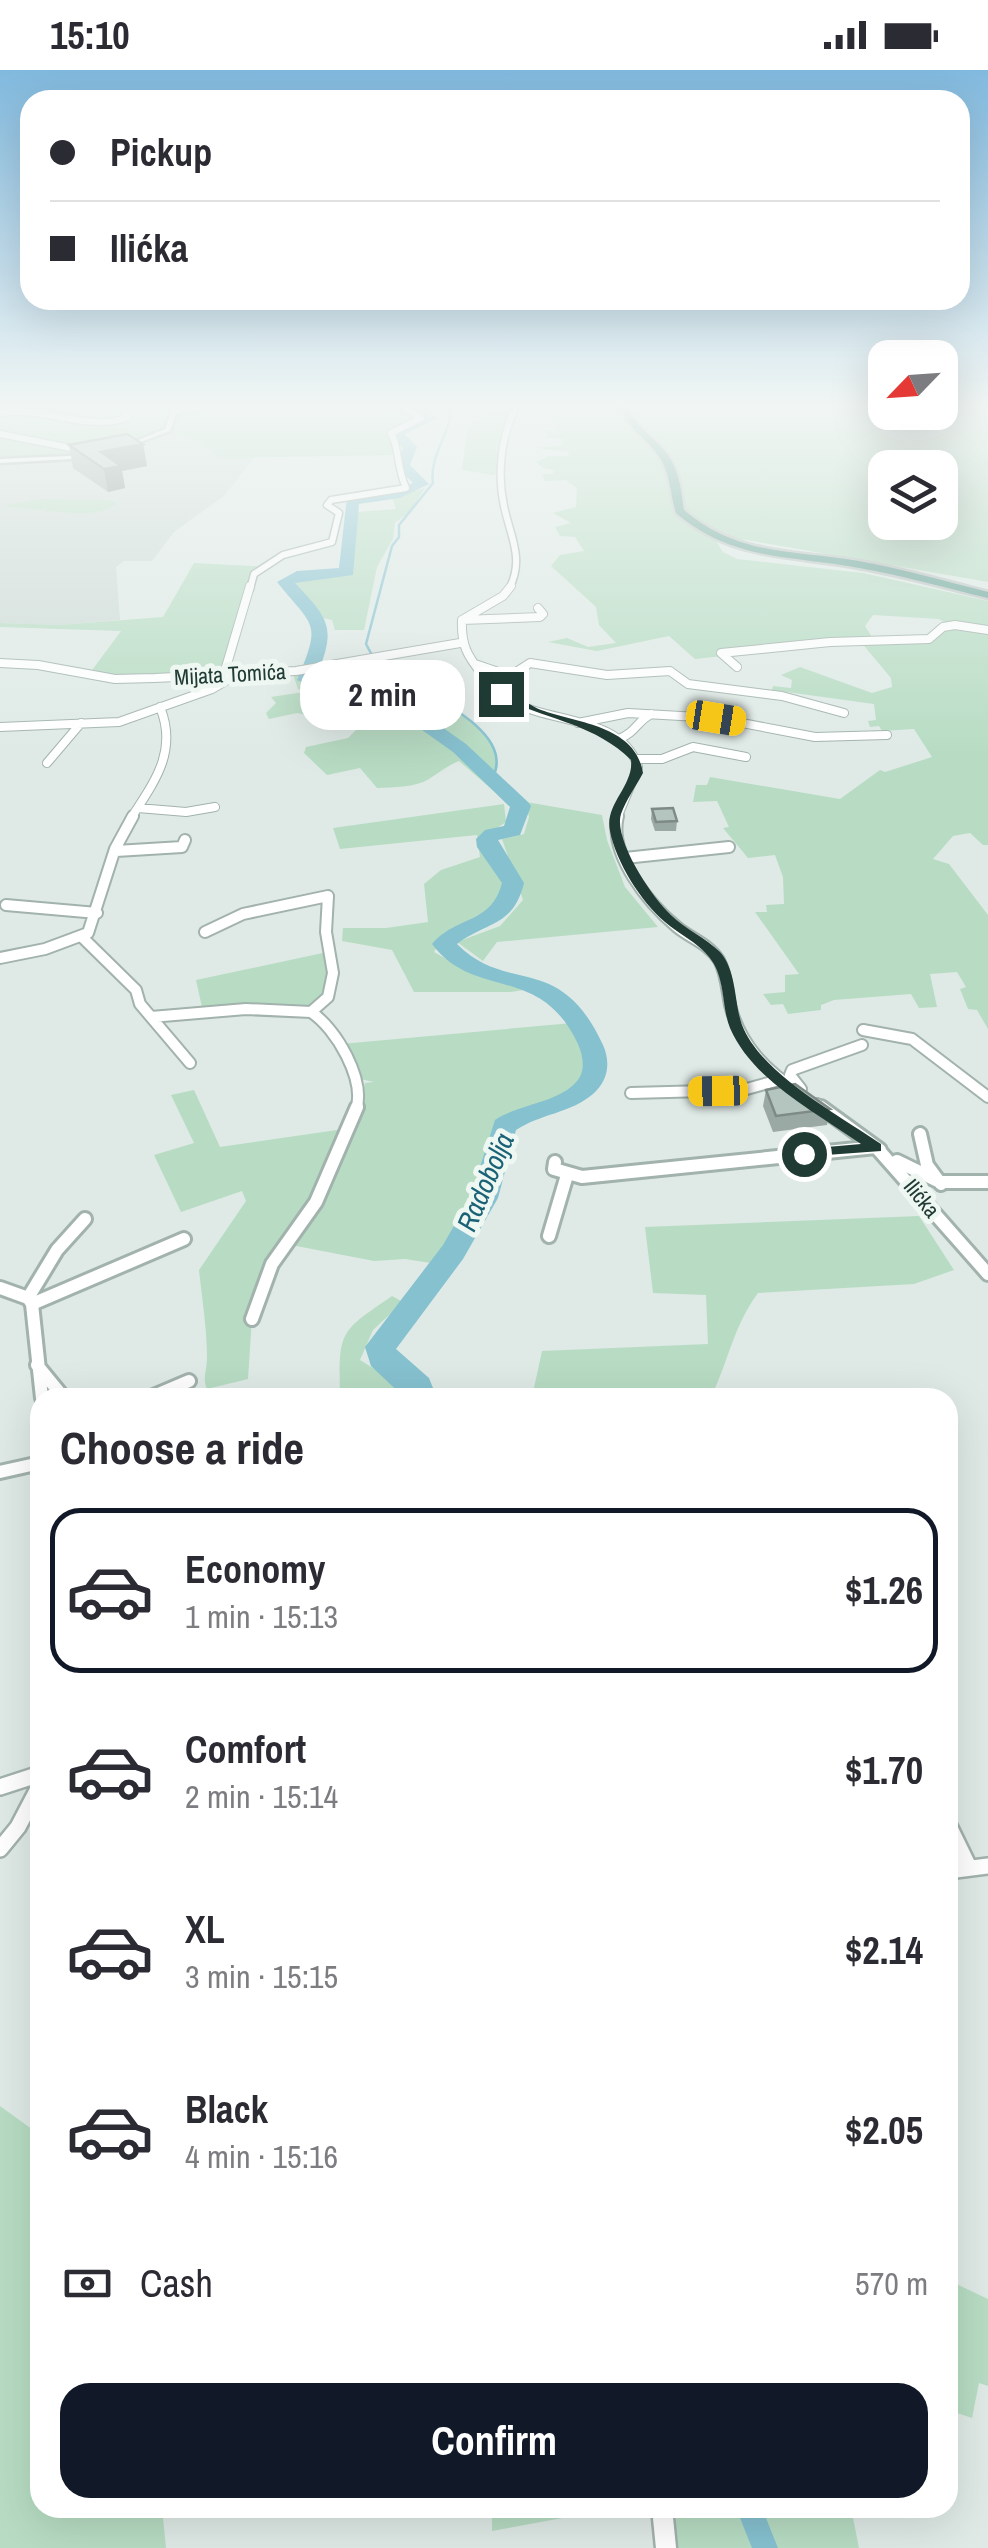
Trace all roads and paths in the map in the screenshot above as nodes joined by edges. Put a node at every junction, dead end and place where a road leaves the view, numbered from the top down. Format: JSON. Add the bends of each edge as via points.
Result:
{"nodes":[{"id":1,"x":337,"y":523,"type":"edge"},
{"id":2,"x":511,"y":523,"type":"edge"},
{"id":3,"x":693,"y":523,"type":"edge"},
{"id":4,"x":988,"y":595,"type":"edge"},
{"id":5,"x":538,"y":608,"type":"dead end"},
{"id":6,"x":462,"y":620,"type":"junction"},
{"id":7,"x":988,"y":630,"type":"edge"},
{"id":8,"x":460,"y":643,"type":"junction"},
{"id":9,"x":0,"y":664,"type":"edge"},
{"id":10,"x":474,"y":664,"type":"junction"},
{"id":11,"x":738,"y":667,"type":"dead end"},
{"id":12,"x":224,"y":674,"type":"junction"},
{"id":13,"x":236,"y":674,"type":"junction"},
{"id":14,"x":160,"y":707,"type":"junction"},
{"id":15,"x":651,"y":714,"type":"junction"},
{"id":16,"x":844,"y":714,"type":"dead end"},
{"id":17,"x":578,"y":722,"type":"junction"},
{"id":18,"x":82,"y":723,"type":"junction"},
{"id":19,"x":0,"y":727,"type":"edge"},
{"id":20,"x":887,"y":736,"type":"dead end"},
{"id":21,"x":616,"y":740,"type":"junction"},
{"id":22,"x":746,"y":757,"type":"dead end"},
{"id":23,"x":636,"y":759,"type":"junction"},
{"id":24,"x":47,"y":763,"type":"dead end"},
{"id":25,"x":214,"y":807,"type":"dead end"},
{"id":26,"x":138,"y":808,"type":"junction"},
{"id":27,"x":185,"y":840,"type":"dead end"},
{"id":28,"x":730,"y":847,"type":"dead end"},
{"id":29,"x":116,"y":851,"type":"junction"},
{"id":30,"x":625,"y":858,"type":"junction"},
{"id":31,"x":6,"y":905,"type":"dead end"},
{"id":32,"x":96,"y":912,"type":"junction"},
{"id":33,"x":205,"y":932,"type":"dead end"},
{"id":34,"x":82,"y":937,"type":"junction"},
{"id":35,"x":0,"y":958,"type":"edge"},
{"id":36,"x":311,"y":1012,"type":"junction"},
{"id":37,"x":151,"y":1017,"type":"junction"},
{"id":38,"x":863,"y":1030,"type":"dead end"},
{"id":39,"x":862,"y":1045,"type":"dead end"},
{"id":40,"x":190,"y":1063,"type":"dead end"},
{"id":41,"x":779,"y":1080,"type":"junction"},
{"id":42,"x":631,"y":1093,"type":"dead end"},
{"id":43,"x":804,"y":1096,"type":"junction"},
{"id":44,"x":988,"y":1097,"type":"edge"},
{"id":45,"x":920,"y":1134,"type":"dead end"},
{"id":46,"x":876,"y":1148,"type":"junction"},
{"id":47,"x":555,"y":1162,"type":"dead end"},
{"id":48,"x":566,"y":1175,"type":"junction"},
{"id":49,"x":988,"y":1182,"type":"edge"},
{"id":50,"x":942,"y":1184,"type":"junction"},
{"id":51,"x":84,"y":1220,"type":"dead end"},
{"id":52,"x":549,"y":1236,"type":"dead end"},
{"id":53,"x":184,"y":1239,"type":"dead end"},
{"id":54,"x":988,"y":1274,"type":"edge"},
{"id":55,"x":0,"y":1288,"type":"edge"},
{"id":56,"x":30,"y":1301,"type":"junction"},
{"id":57,"x":252,"y":1318,"type":"dead end"},
{"id":58,"x":37,"y":1365,"type":"junction"},
{"id":59,"x":189,"y":1381,"type":"dead end"},
{"id":60,"x":40,"y":1388,"type":"edge"},
{"id":61,"x":56,"y":1388,"type":"edge"},
{"id":62,"x":173,"y":1388,"type":"edge"},
{"id":63,"x":30,"y":1465,"type":"edge"},
{"id":64,"x":0,"y":1472,"type":"edge"},
{"id":65,"x":30,"y":1777,"type":"edge"},
{"id":66,"x":0,"y":1787,"type":"edge"},
{"id":67,"x":30,"y":1804,"type":"edge"},
{"id":68,"x":958,"y":1838,"type":"edge"},
{"id":69,"x":0,"y":1849,"type":"edge"},
{"id":70,"x":979,"y":1866,"type":"edge"},
{"id":71,"x":663,"y":2518,"type":"edge"},
{"id":72,"x":666,"y":2548,"type":"edge"}],
"edges":[{"from":1,"to":12,"type":"street","via":[[332,542],[283,555],[254,574]]},
{"from":2,"to":6,"type":"street","via":[[518,550],[512,586]]},
{"from":3,"to":4,"type":"main road","via":[[744,550],[838,561]]},
{"from":5,"to":6,"type":"street","via":[[540,618]]},
{"from":6,"to":8,"type":"street"},
{"from":7,"to":11,"type":"street","via":[[955,625],[920,640],[721,653]]},
{"from":8,"to":10,"type":"street"},
{"from":8,"to":13,"type":"street","name":"Mijata Tomića"},
{"from":9,"to":12,"type":"street","name":"Mijata Tomića","via":[[115,679]]},
{"from":10,"to":16,"type":"street","via":[[510,676],[530,663],[608,676],[670,671],[688,684],[782,696]]},
{"from":10,"to":17,"type":"street","via":[[518,704]]},
{"from":12,"to":13,"type":"street","name":"Mijata Tomića"},
{"from":13,"to":14,"type":"street"},
{"from":14,"to":18,"type":"street","via":[[120,722]]},
{"from":14,"to":26,"type":"street","via":[[171,748]]},
{"from":15,"to":17,"type":"street"},
{"from":15,"to":20,"type":"street","via":[[716,718],[814,737]]},
{"from":15,"to":21,"type":"street"},
{"from":17,"to":21,"type":"street"},
{"from":18,"to":19,"type":"street"},
{"from":18,"to":24,"type":"street"},
{"from":21,"to":23,"type":"street"},
{"from":22,"to":23,"type":"street","via":[[693,747],[662,759]]},
{"from":23,"to":30,"type":"street","name":"Ilićka","via":[[638,773],[614,817]]},
{"from":25,"to":26,"type":"street"},
{"from":26,"to":29,"type":"street"},
{"from":27,"to":29,"type":"street","via":[[168,850]]},
{"from":28,"to":30,"type":"street"},
{"from":29,"to":32,"type":"street"},
{"from":30,"to":41,"type":"street","name":"Ilićka","via":[[665,916],[716,955],[742,1041]]},
{"from":31,"to":32,"type":"street"},
{"from":32,"to":34,"type":"street"},
{"from":33,"to":36,"type":"street","via":[[234,916],[328,896],[334,972],[328,997]]},
{"from":34,"to":35,"type":"street"},
{"from":34,"to":37,"type":"street","via":[[136,990]]},
{"from":36,"to":37,"type":"street","via":[[246,1009]]},
{"from":36,"to":57,"type":"street","via":[[333,1032],[355,1080],[358,1104],[316,1202],[272,1264]]},
{"from":37,"to":40,"type":"street"},
{"from":38,"to":44,"type":"street","via":[[920,1043]]},
{"from":39,"to":43,"type":"street","via":[[792,1070]]},
{"from":41,"to":42,"type":"street","via":[[744,1090]]},
{"from":41,"to":43,"type":"street","name":"Ilićka"},
{"from":43,"to":46,"type":"street","name":"Ilićka"},
{"from":45,"to":50,"type":"street","via":[[927,1165]]},
{"from":46,"to":48,"type":"street"},
{"from":46,"to":50,"type":"street"},
{"from":46,"to":54,"type":"street","name":"Ilićka"},
{"from":47,"to":48,"type":"street"},
{"from":48,"to":52,"type":"street"},
{"from":49,"to":50,"type":"street"},
{"from":51,"to":56,"type":"street","via":[[56,1250]]},
{"from":53,"to":56,"type":"street"},
{"from":55,"to":56,"type":"street"},
{"from":56,"to":58,"type":"street"},
{"from":58,"to":60,"type":"street"},
{"from":58,"to":61,"type":"street"},
{"from":59,"to":62,"type":"street"},
{"from":63,"to":64,"type":"street"},
{"from":65,"to":66,"type":"street"},
{"from":67,"to":69,"type":"street"},
{"from":68,"to":70,"type":"street"},
{"from":71,"to":72,"type":"street"}]}
